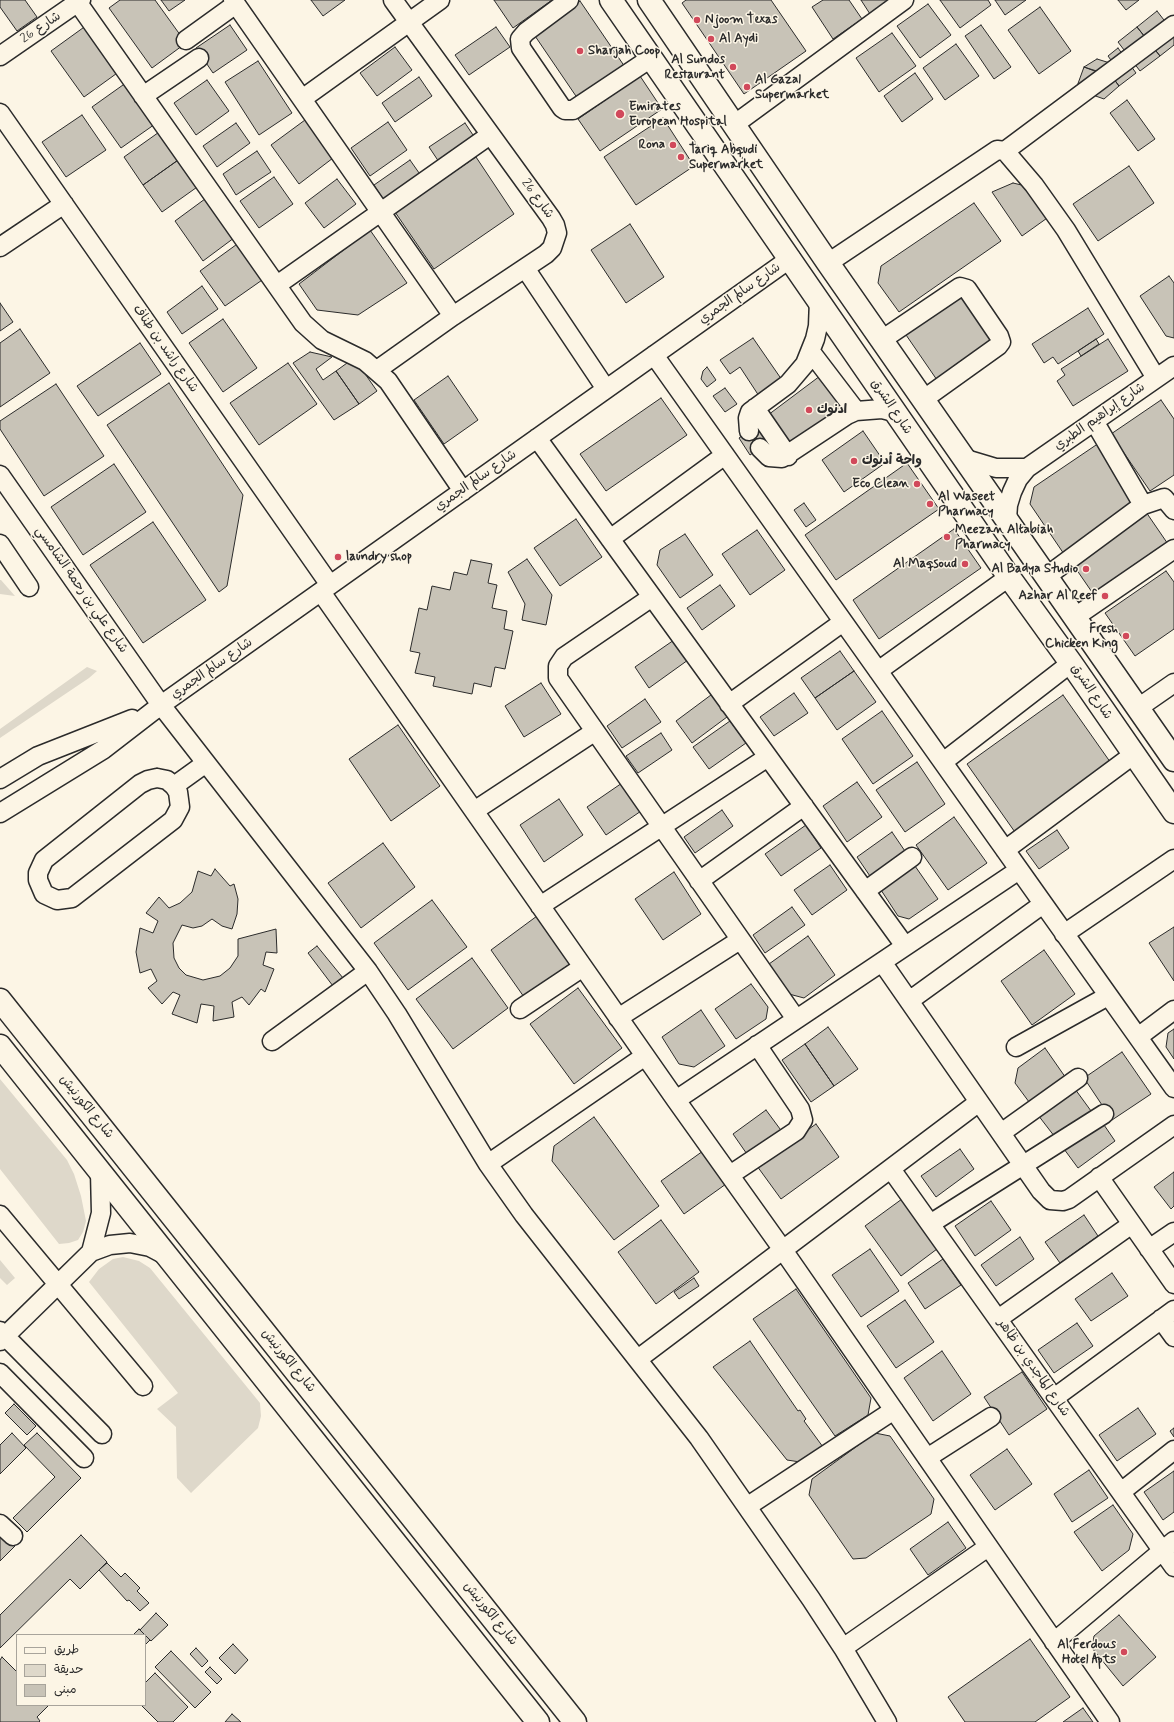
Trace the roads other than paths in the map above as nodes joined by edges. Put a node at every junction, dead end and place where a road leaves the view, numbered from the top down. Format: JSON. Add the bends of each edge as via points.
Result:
{"nodes":[{"id":1,"x":393,"y":0,"type":"edge"},
{"id":2,"x":440,"y":0,"type":"edge"},
{"id":3,"x":569,"y":0,"type":"edge"},
{"id":4,"x":611,"y":0,"type":"edge"},
{"id":5,"x":649,"y":0,"type":"edge"},
{"id":6,"x":904,"y":0,"type":"edge"},
{"id":7,"x":80,"y":1,"type":"edge"},
{"id":8,"x":234,"y":2,"type":"edge"},
{"id":9,"x":409,"y":22,"type":"junction"},
{"id":10,"x":1174,"y":25,"type":"edge"},
{"id":11,"x":186,"y":40,"type":"dead end"},
{"id":12,"x":0,"y":56,"type":"edge"},
{"id":13,"x":199,"y":58,"type":"dead end"},
{"id":14,"x":651,"y":58,"type":"junction"},
{"id":15,"x":143,"y":96,"type":"junction"},
{"id":16,"x":302,"y":99,"type":"junction"},
{"id":17,"x":0,"y":113,"type":"edge"},
{"id":18,"x":735,"y":124,"type":"junction"},
{"id":19,"x":490,"y":135,"type":"junction"},
{"id":20,"x":1005,"y":151,"type":"junction"},
{"id":21,"x":64,"y":204,"type":"junction"},
{"id":22,"x":380,"y":212,"type":"junction"},
{"id":23,"x":0,"y":247,"type":"edge"},
{"id":24,"x":791,"y":258,"type":"junction"},
{"id":25,"x":828,"y":263,"type":"junction"},
{"id":26,"x":524,"y":268,"type":"junction"},
{"id":27,"x":277,"y":285,"type":"junction"},
{"id":28,"x":819,"y":300,"type":"junction"},
{"id":29,"x":453,"y":316,"type":"junction"},
{"id":30,"x":883,"y":339,"type":"junction"},
{"id":31,"x":811,"y":352,"type":"junction"},
{"id":32,"x":654,"y":355,"type":"junction"},
{"id":33,"x":1174,"y":366,"type":"edge"},
{"id":34,"x":377,"y":370,"type":"junction"},
{"id":35,"x":1156,"y":378,"type":"junction"},
{"id":36,"x":606,"y":389,"type":"junction"},
{"id":37,"x":924,"y":399,"type":"junction"},
{"id":38,"x":755,"y":408,"type":"junction"},
{"id":39,"x":856,"y":411,"type":"junction"},
{"id":40,"x":894,"y":412,"type":"junction"},
{"id":41,"x":1094,"y":421,"type":"junction"},
{"id":42,"x":749,"y":431,"type":"dead end"},
{"id":43,"x":537,"y":438,"type":"junction"},
{"id":44,"x":760,"y":448,"type":"dead end"},
{"id":45,"x":725,"y":456,"type":"junction"},
{"id":46,"x":788,"y":456,"type":"junction"},
{"id":47,"x":966,"y":459,"type":"junction"},
{"id":48,"x":1027,"y":468,"type":"junction"},
{"id":49,"x":0,"y":475,"type":"edge"},
{"id":50,"x":463,"y":491,"type":"junction"},
{"id":51,"x":1143,"y":505,"type":"junction"},
{"id":52,"x":1174,"y":510,"type":"edge"},
{"id":53,"x":1007,"y":519,"type":"junction"},
{"id":54,"x":610,"y":539,"type":"junction"},
{"id":55,"x":0,"y":544,"type":"edge"},
{"id":56,"x":1174,"y":549,"type":"edge"},
{"id":57,"x":1046,"y":576,"type":"junction"},
{"id":58,"x":1009,"y":577,"type":"junction"},
{"id":59,"x":29,"y":587,"type":"dead end"},
{"id":60,"x":325,"y":588,"type":"junction"},
{"id":61,"x":652,"y":597,"type":"junction"},
{"id":62,"x":1076,"y":618,"type":"junction"},
{"id":63,"x":843,"y":622,"type":"junction"},
{"id":64,"x":1071,"y":663,"type":"junction"},
{"id":65,"x":878,"y":671,"type":"junction"},
{"id":66,"x":1174,"y":683,"type":"edge"},
{"id":67,"x":161,"y":704,"type":"junction"},
{"id":68,"x":730,"y":704,"type":"junction"},
{"id":69,"x":1138,"y":708,"type":"junction"},
{"id":70,"x":594,"y":732,"type":"junction"},
{"id":71,"x":1134,"y":755,"type":"junction"},
{"id":72,"x":768,"y":757,"type":"junction"},
{"id":73,"x":1174,"y":760,"type":"edge"},
{"id":74,"x":943,"y":762,"type":"junction"},
{"id":75,"x":206,"y":763,"type":"junction"},
{"id":76,"x":0,"y":779,"type":"edge"},
{"id":77,"x":174,"y":786,"type":"junction"},
{"id":78,"x":804,"y":806,"type":"junction"},
{"id":79,"x":474,"y":811,"type":"junction"},
{"id":80,"x":0,"y":812,"type":"edge"},
{"id":81,"x":1174,"y":812,"type":"edge"},
{"id":82,"x":661,"y":827,"type":"junction"},
{"id":83,"x":1005,"y":850,"type":"junction"},
{"id":84,"x":912,"y":857,"type":"dead end"},
{"id":85,"x":1174,"y":859,"type":"edge"},
{"id":86,"x":1019,"y":870,"type":"junction"},
{"id":87,"x":699,"y":882,"type":"junction"},
{"id":88,"x":865,"y":891,"type":"junction"},
{"id":89,"x":1043,"y":904,"type":"junction"},
{"id":90,"x":540,"y":906,"type":"junction"},
{"id":91,"x":1064,"y":934,"type":"junction"},
{"id":92,"x":740,"y":940,"type":"junction"},
{"id":93,"x":905,"y":946,"type":"junction"},
{"id":94,"x":882,"y":962,"type":"junction"},
{"id":95,"x":583,"y":967,"type":"junction"},
{"id":96,"x":368,"y":971,"type":"junction"},
{"id":97,"x":1108,"y":996,"type":"junction"},
{"id":98,"x":0,"y":1000,"type":"edge"},
{"id":99,"x":909,"y":1002,"type":"junction"},
{"id":100,"x":520,"y":1009,"type":"dead end"},
{"id":101,"x":1174,"y":1010,"type":"edge"},
{"id":102,"x":618,"y":1018,"type":"junction"},
{"id":103,"x":796,"y":1019,"type":"junction"},
{"id":104,"x":1138,"y":1037,"type":"junction"},
{"id":105,"x":272,"y":1041,"type":"dead end"},
{"id":106,"x":757,"y":1045,"type":"junction"},
{"id":107,"x":0,"y":1046,"type":"edge"},
{"id":108,"x":1016,"y":1047,"type":"dead end"},
{"id":109,"x":645,"y":1056,"type":"junction"},
{"id":110,"x":1078,"y":1078,"type":"dead end"},
{"id":111,"x":1174,"y":1088,"type":"edge"},
{"id":112,"x":676,"y":1100,"type":"junction"},
{"id":113,"x":979,"y":1102,"type":"junction"},
{"id":114,"x":1104,"y":1114,"type":"dead end"},
{"id":115,"x":1174,"y":1125,"type":"edge"},
{"id":116,"x":1001,"y":1133,"type":"junction"},
{"id":117,"x":488,"y":1164,"type":"junction"},
{"id":118,"x":1023,"y":1165,"type":"junction"},
{"id":119,"x":891,"y":1168,"type":"junction"},
{"id":120,"x":100,"y":1172,"type":"junction"},
{"id":121,"x":730,"y":1175,"type":"junction"},
{"id":122,"x":1099,"y":1177,"type":"junction"},
{"id":123,"x":0,"y":1215,"type":"edge"},
{"id":124,"x":930,"y":1224,"type":"junction"},
{"id":125,"x":1132,"y":1224,"type":"junction"},
{"id":126,"x":1174,"y":1232,"type":"edge"},
{"id":127,"x":1149,"y":1249,"type":"junction"},
{"id":128,"x":783,"y":1250,"type":"junction"},
{"id":129,"x":91,"y":1252,"type":"junction"},
{"id":130,"x":202,"y":1254,"type":"junction"},
{"id":131,"x":167,"y":1256,"type":"junction"},
{"id":132,"x":1174,"y":1284,"type":"edge"},
{"id":133,"x":58,"y":1285,"type":"junction"},
{"id":134,"x":1168,"y":1314,"type":"edge"},
{"id":135,"x":998,"y":1319,"type":"junction"},
{"id":136,"x":2,"y":1336,"type":"edge"},
{"id":137,"x":1174,"y":1337,"type":"edge"},
{"id":138,"x":638,"y":1359,"type":"junction"},
{"id":139,"x":0,"y":1373,"type":"edge"},
{"id":140,"x":143,"y":1386,"type":"dead end"},
{"id":141,"x":276,"y":1393,"type":"junction"},
{"id":142,"x":1054,"y":1398,"type":"junction"},
{"id":143,"x":894,"y":1410,"type":"junction"},
{"id":144,"x":990,"y":1417,"type":"dead end"},
{"id":145,"x":102,"y":1434,"type":"dead end"},
{"id":146,"x":1174,"y":1450,"type":"edge"},
{"id":147,"x":359,"y":1451,"type":"junction"},
{"id":148,"x":84,"y":1458,"type":"dead end"},
{"id":149,"x":926,"y":1458,"type":"junction"},
{"id":150,"x":1121,"y":1492,"type":"junction"},
{"id":151,"x":748,"y":1506,"type":"junction"},
{"id":152,"x":1168,"y":1546,"type":"edge"},
{"id":153,"x":988,"y":1547,"type":"junction"},
{"id":154,"x":1174,"y":1567,"type":"edge"},
{"id":155,"x":1054,"y":1642,"type":"junction"},
{"id":156,"x":843,"y":1648,"type":"junction"},
{"id":157,"x":538,"y":1722,"type":"edge"},
{"id":158,"x":575,"y":1722,"type":"edge"},
{"id":159,"x":887,"y":1722,"type":"edge"},
{"id":160,"x":1110,"y":1722,"type":"edge"}],
"edges":[{"from":1,"to":9,"type":"street","name":"شارع 26"},
{"from":2,"to":9,"type":"street"},
{"from":3,"to":14,"type":"street","via":[[520,39],[521,48],[562,108],[573,110]]},
{"from":4,"to":14,"type":"main road","name":"شارع الشرق"},
{"from":5,"to":18,"type":"main road"},
{"from":6,"to":18,"type":"street"},
{"from":7,"to":12,"type":"street","name":"شارع 26"},
{"from":7,"to":15,"type":"street"},
{"from":8,"to":11,"type":"street"},
{"from":8,"to":16,"type":"street"},
{"from":9,"to":16,"type":"street"},
{"from":9,"to":19,"type":"street","name":"شارع 26"},
{"from":10,"to":20,"type":"street"},
{"from":13,"to":15,"type":"street"},
{"from":14,"to":24,"type":"main road","name":"شارع الشرق"},
{"from":15,"to":27,"type":"street"},
{"from":16,"to":22,"type":"street"},
{"from":17,"to":21,"type":"street","name":"شارع راشد بن طناف"},
{"from":18,"to":25,"type":"main road"},
{"from":19,"to":22,"type":"street"},
{"from":19,"to":26,"type":"street","name":"شارع 26","via":[[555,225],[557,233],[552,248]]},
{"from":20,"to":25,"type":"street","via":[[997,150]]},
{"from":20,"to":35,"type":"street","via":[[1034,185],[1066,230]]},
{"from":21,"to":23,"type":"street"},
{"from":21,"to":60,"type":"street","name":"شارع راشد بن طناف"},
{"from":22,"to":27,"type":"street"},
{"from":22,"to":29,"type":"street"},
{"from":24,"to":28,"type":"main road","name":"شارع الشرق"},
{"from":24,"to":32,"type":"street","name":"شارع سالم الجمري"},
{"from":25,"to":30,"type":"main road"},
{"from":26,"to":29,"type":"street","name":"شارع 26"},
{"from":26,"to":36,"type":"street"},
{"from":27,"to":34,"type":"street","via":[[313,333]]},
{"from":28,"to":31,"type":"street","via":[[818,326]]},
{"from":28,"to":40,"type":"main road","name":"شارع الشرق"},
{"from":29,"to":34,"type":"street","name":"شارع 26"},
{"from":30,"to":37,"type":"main road"},
{"from":30,"to":37,"type":"street","via":[[960,287],[967,289],[1001,342]]},
{"from":31,"to":38,"type":"street","via":[[798,375]]},
{"from":31,"to":39,"type":"street"},
{"from":32,"to":36,"type":"street","name":"شارع سالم الجمري"},
{"from":32,"to":45,"type":"street"},
{"from":33,"to":35,"type":"street","name":"شارع إبراهيم الطبري"},
{"from":34,"to":50,"type":"street","via":[[398,394]]},
{"from":35,"to":41,"type":"street","name":"شارع إبراهيم الطبري"},
{"from":36,"to":43,"type":"street","name":"شارع سالم الجمري"},
{"from":37,"to":47,"type":"main road"},
{"from":38,"to":42,"type":"street","via":[[748,418]]},
{"from":38,"to":46,"type":"street"},
{"from":39,"to":40,"type":"street","via":[[876,409]]},
{"from":39,"to":46,"type":"street"},
{"from":40,"to":58,"type":"main road","name":"شارع الشرق"},
{"from":41,"to":48,"type":"street","name":"شارع إبراهيم الطبري"},
{"from":41,"to":51,"type":"street"},
{"from":43,"to":50,"type":"street","name":"شارع سالم الجمري"},
{"from":43,"to":54,"type":"street"},
{"from":44,"to":46,"type":"street","via":[[769,457],[776,459]]},
{"from":45,"to":54,"type":"street"},
{"from":45,"to":63,"type":"street"},
{"from":47,"to":48,"type":"street","via":[[996,468]]},
{"from":47,"to":53,"type":"main road"},
{"from":48,"to":53,"type":"street","name":"شارع إبراهيم الطبري","via":[[1012,492]]},
{"from":49,"to":67,"type":"street","name":"شارع علي بن رحمة الشامسي"},
{"from":50,"to":60,"type":"street","name":"شارع سالم الجمري"},
{"from":51,"to":52,"type":"street","via":[[1164,498]]},
{"from":51,"to":57,"type":"street"},
{"from":53,"to":57,"type":"main road"},
{"from":54,"to":61,"type":"street"},
{"from":55,"to":59,"type":"street"},
{"from":56,"to":62,"type":"street"},
{"from":57,"to":62,"type":"main road"},
{"from":58,"to":64,"type":"main road","name":"شارع الشرق"},
{"from":58,"to":65,"type":"street"},
{"from":60,"to":67,"type":"street","name":"شارع سالم الجمري"},
{"from":60,"to":79,"type":"street","name":"شارع راشد بن طناف"},
{"from":61,"to":68,"type":"street"},
{"from":61,"to":70,"type":"street","via":[[564,657],[558,666],[560,683]]},
{"from":62,"to":69,"type":"main road"},
{"from":63,"to":65,"type":"street"},
{"from":63,"to":68,"type":"street"},
{"from":64,"to":71,"type":"main road","name":"شارع الشرق"},
{"from":64,"to":74,"type":"street"},
{"from":65,"to":74,"type":"street"},
{"from":66,"to":69,"type":"street"},
{"from":67,"to":75,"type":"street","name":"شارع علي بن رحمة الشامسي"},
{"from":67,"to":76,"type":"street","name":"شارع سالم الجمري","via":[[103,732],[38,756]]},
{"from":67,"to":80,"type":"street","name":"شارع سالم الجمري","via":[[104,748]]},
{"from":68,"to":72,"type":"street"},
{"from":69,"to":73,"type":"main road"},
{"from":70,"to":79,"type":"street"},
{"from":70,"to":82,"type":"street"},
{"from":71,"to":81,"type":"main road","name":"شارع الشرق"},
{"from":71,"to":83,"type":"street"},
{"from":72,"to":78,"type":"street"},
{"from":72,"to":82,"type":"street"},
{"from":74,"to":83,"type":"street"},
{"from":75,"to":77,"type":"street"},
{"from":75,"to":96,"type":"street","name":"شارع علي بن رحمة الشامسي"},
{"from":77,"to":77,"type":"street","via":[[167,780],[157,778],[144,782],[44,860],[38,873],[44,894],[58,900],[72,898],[172,820],[180,807],[180,799]]},
{"from":78,"to":87,"type":"street"},
{"from":78,"to":88,"type":"street"},
{"from":79,"to":90,"type":"street","name":"شارع راشد بن طناف"},
{"from":82,"to":87,"type":"street"},
{"from":82,"to":90,"type":"street"},
{"from":83,"to":86,"type":"street"},
{"from":84,"to":88,"type":"street"},
{"from":85,"to":91,"type":"street"},
{"from":86,"to":89,"type":"street"},
{"from":86,"to":93,"type":"street"},
{"from":87,"to":92,"type":"street"},
{"from":88,"to":93,"type":"street"},
{"from":89,"to":91,"type":"street"},
{"from":89,"to":99,"type":"street"},
{"from":90,"to":95,"type":"street","name":"شارع راشد بن طناف"},
{"from":91,"to":97,"type":"street"},
{"from":92,"to":102,"type":"street"},
{"from":92,"to":103,"type":"street"},
{"from":93,"to":94,"type":"street"},
{"from":94,"to":99,"type":"street"},
{"from":94,"to":103,"type":"street"},
{"from":95,"to":100,"type":"street"},
{"from":95,"to":102,"type":"street","name":"شارع راشد بن طناف"},
{"from":96,"to":105,"type":"street"},
{"from":96,"to":117,"type":"street","name":"شارع علي بن رحمة الشامسي"},
{"from":97,"to":104,"type":"street"},
{"from":97,"to":108,"type":"street"},
{"from":98,"to":130,"type":"main road","name":"شارع الكورنيش"},
{"from":99,"to":113,"type":"street"},
{"from":101,"to":104,"type":"street"},
{"from":102,"to":109,"type":"street","name":"شارع راشد بن طناف"},
{"from":103,"to":106,"type":"street"},
{"from":104,"to":111,"type":"street"},
{"from":106,"to":112,"type":"street"},
{"from":106,"to":121,"type":"street","via":[[800,1109],[803,1120],[796,1131]]},
{"from":107,"to":120,"type":"main road"},
{"from":109,"to":112,"type":"street","name":"شارع راشد بن طناف"},
{"from":109,"to":117,"type":"street"},
{"from":110,"to":116,"type":"street"},
{"from":112,"to":121,"type":"street","name":"شارع راشد بن طناف"},
{"from":113,"to":116,"type":"street"},
{"from":113,"to":119,"type":"street"},
{"from":114,"to":118,"type":"street"},
{"from":115,"to":122,"type":"street"},
{"from":116,"to":118,"type":"street"},
{"from":117,"to":138,"type":"street","name":"شارع علي بن رحمة الشامسي","via":[[524,1215]]},
{"from":118,"to":122,"type":"street","via":[[1045,1196],[1057,1202],[1069,1199]]},
{"from":118,"to":124,"type":"street"},
{"from":119,"to":124,"type":"street","name":"شارع الماجدي بن ظاهر"},
{"from":119,"to":128,"type":"street"},
{"from":120,"to":129,"type":"street","via":[[100,1213]]},
{"from":120,"to":130,"type":"main road","via":[[110,1168],[120,1170],[171,1229]]},
{"from":120,"to":131,"type":"main road"},
{"from":121,"to":128,"type":"street","name":"شارع راشد بن طناف"},
{"from":122,"to":125,"type":"street"},
{"from":123,"to":133,"type":"street"},
{"from":124,"to":135,"type":"street","name":"شارع الماجدي بن ظاهر"},
{"from":125,"to":127,"type":"street"},
{"from":125,"to":135,"type":"street"},
{"from":126,"to":127,"type":"street"},
{"from":127,"to":132,"type":"street"},
{"from":128,"to":138,"type":"street"},
{"from":128,"to":143,"type":"street","name":"شارع راشد بن طناف"},
{"from":129,"to":131,"type":"street","via":[[110,1245],[130,1243],[150,1247]]},
{"from":129,"to":133,"type":"street"},
{"from":130,"to":147,"type":"main road","name":"شارع الكورنيش"},
{"from":131,"to":141,"type":"main road"},
{"from":133,"to":136,"type":"street"},
{"from":133,"to":140,"type":"street"},
{"from":134,"to":137,"type":"street"},
{"from":134,"to":142,"type":"street"},
{"from":135,"to":142,"type":"street","name":"شارع الماجدي بن ظاهر"},
{"from":136,"to":145,"type":"street"},
{"from":138,"to":151,"type":"street","name":"شارع علي بن رحمة الشامسي"},
{"from":139,"to":148,"type":"street"},
{"from":141,"to":147,"type":"main road","via":[[304,1409],[338,1449],[348,1453]]},
{"from":141,"to":157,"type":"main road"},
{"from":142,"to":150,"type":"street","name":"شارع الماجدي بن ظاهر"},
{"from":143,"to":149,"type":"street","name":"شارع راشد بن طناف"},
{"from":143,"to":151,"type":"street"},
{"from":144,"to":149,"type":"street"},
{"from":146,"to":150,"type":"street"},
{"from":147,"to":158,"type":"main road","name":"شارع الكورنيش"},
{"from":149,"to":153,"type":"street","name":"شارع راشد بن طناف"},
{"from":150,"to":152,"type":"street","name":"شارع الماجدي بن ظاهر"},
{"from":151,"to":156,"type":"street","name":"شارع علي بن رحمة الشامسي"},
{"from":152,"to":154,"type":"street","name":"شارع الماجدي بن ظاهر"},
{"from":152,"to":155,"type":"street"},
{"from":153,"to":155,"type":"street","name":"شارع راشد بن طناف"},
{"from":153,"to":156,"type":"street"},
{"from":155,"to":160,"type":"street","name":"شارع راشد بن طناف"},
{"from":156,"to":159,"type":"street","name":"شارع علي بن رحمة الشامسي"}]}
